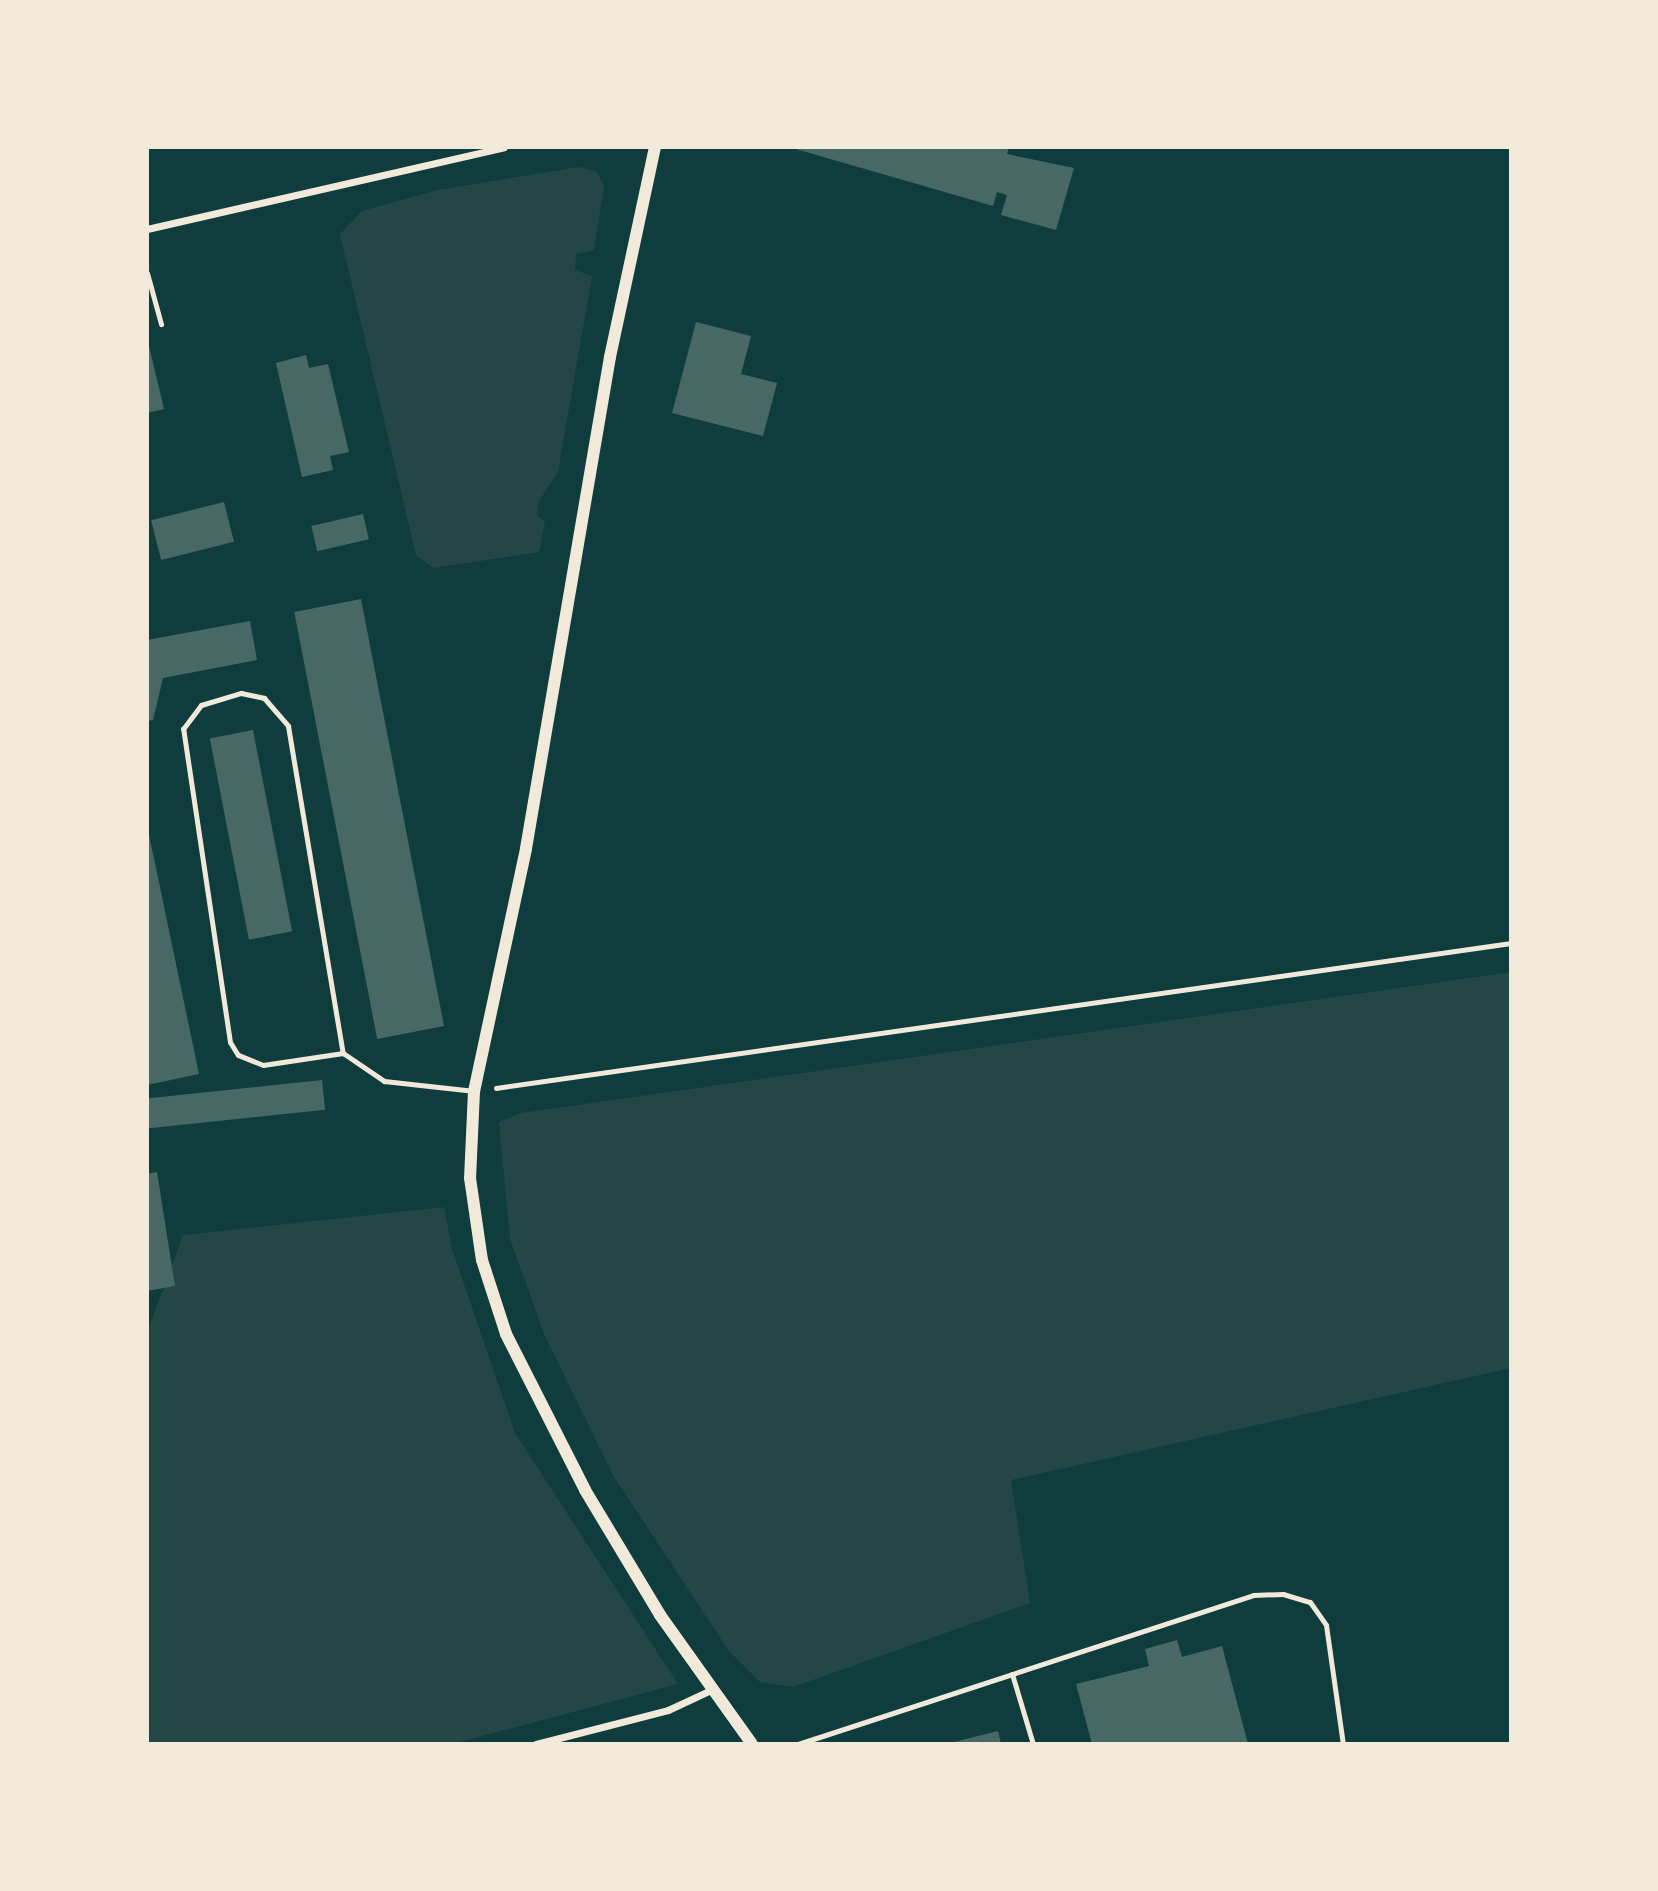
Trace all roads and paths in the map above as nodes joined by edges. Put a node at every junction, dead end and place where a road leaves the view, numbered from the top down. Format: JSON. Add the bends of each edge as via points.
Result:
{"nodes":[{"id":1,"x":504,"y":147,"type":"edge"},
{"id":2,"x":655,"y":147,"type":"edge"},
{"id":3,"x":147,"y":229,"type":"edge"},
{"id":4,"x":147,"y":273,"type":"edge"},
{"id":5,"x":161,"y":324,"type":"dead end"},
{"id":6,"x":1511,"y":943,"type":"edge"},
{"id":7,"x":343,"y":1053,"type":"junction"},
{"id":8,"x":474,"y":1091,"type":"junction"},
{"id":9,"x":1012,"y":1674,"type":"junction"},
{"id":10,"x":713,"y":1688,"type":"junction"},
{"id":11,"x":536,"y":1744,"type":"edge"},
{"id":12,"x":752,"y":1744,"type":"edge"},
{"id":13,"x":798,"y":1744,"type":"edge"},
{"id":14,"x":1033,"y":1744,"type":"edge"},
{"id":15,"x":1343,"y":1744,"type":"edge"}],
"edges":[{"from":1,"to":3,"type":"street"},
{"from":2,"to":8,"type":"street","via":[[610,356],[526,849]]},
{"from":4,"to":5,"type":"lane"},
{"from":6,"to":8,"type":"path"},
{"from":7,"to":7,"type":"lane","via":[[288,726],[264,698],[241,693],[201,705],[183,729],[230,1042],[238,1055],[263,1065]]},
{"from":7,"to":8,"type":"lane","via":[[384,1081]]},
{"from":8,"to":10,"type":"street","via":[[474,1222],[506,1334],[585,1490]]},
{"from":9,"to":13,"type":"lane"},
{"from":9,"to":14,"type":"lane"},
{"from":9,"to":15,"type":"lane","via":[[1253,1595],[1283,1594],[1310,1602],[1326,1625]]},
{"from":10,"to":11,"type":"street","via":[[668,1710]]},
{"from":10,"to":12,"type":"street"}]}
